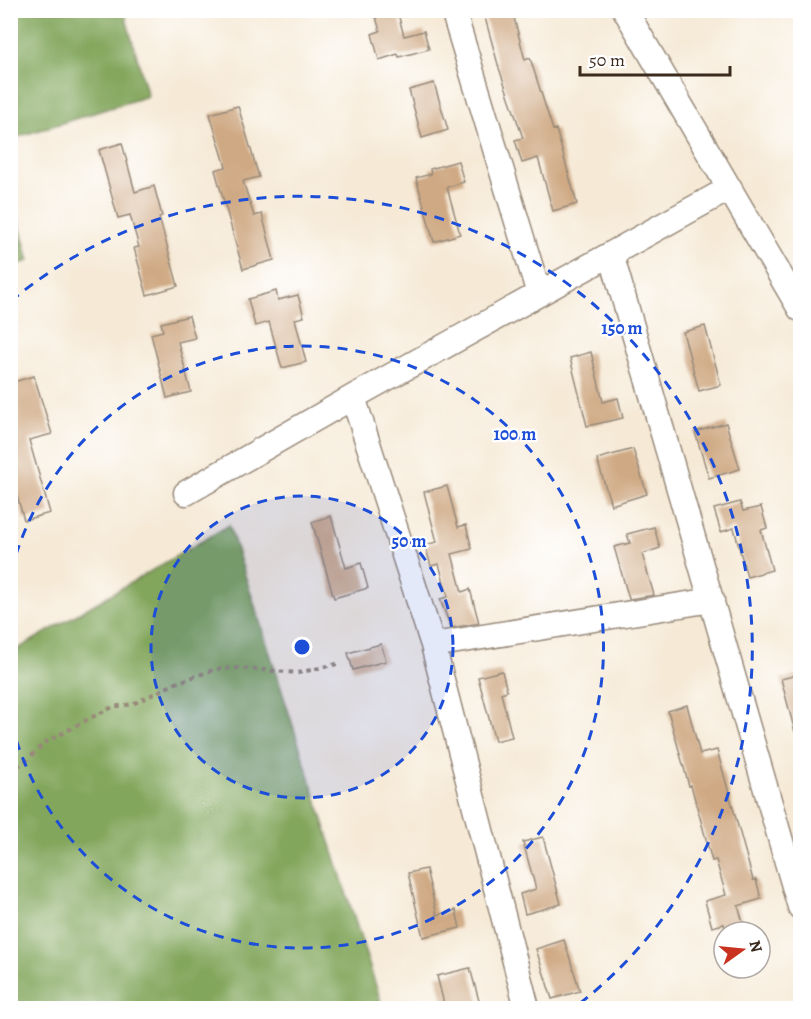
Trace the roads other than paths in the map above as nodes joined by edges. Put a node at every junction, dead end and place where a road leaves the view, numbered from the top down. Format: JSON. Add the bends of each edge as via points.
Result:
{"nodes":[{"id":1,"x":453,"y":10,"type":"edge"},
{"id":2,"x":625,"y":10,"type":"edge"},
{"id":3,"x":730,"y":188,"type":"junction"},
{"id":4,"x":611,"y":254,"type":"junction"},
{"id":5,"x":539,"y":294,"type":"junction"},
{"id":6,"x":801,"y":309,"type":"edge"},
{"id":7,"x":353,"y":397,"type":"junction"},
{"id":8,"x":186,"y":493,"type":"dead end"},
{"id":9,"x":712,"y":600,"type":"junction"},
{"id":10,"x":433,"y":645,"type":"junction"},
{"id":11,"x":801,"y":907,"type":"edge"},
{"id":12,"x":527,"y":1008,"type":"edge"}],
"edges":[{"from":1,"to":5,"type":"street"},
{"from":2,"to":3,"type":"street"},
{"from":3,"to":4,"type":"street"},
{"from":3,"to":6,"type":"street"},
{"from":4,"to":5,"type":"street"},
{"from":4,"to":9,"type":"street"},
{"from":5,"to":7,"type":"street"},
{"from":7,"to":8,"type":"street"},
{"from":7,"to":10,"type":"street"},
{"from":9,"to":10,"type":"street"},
{"from":9,"to":11,"type":"street"},
{"from":10,"to":12,"type":"street"}]}
